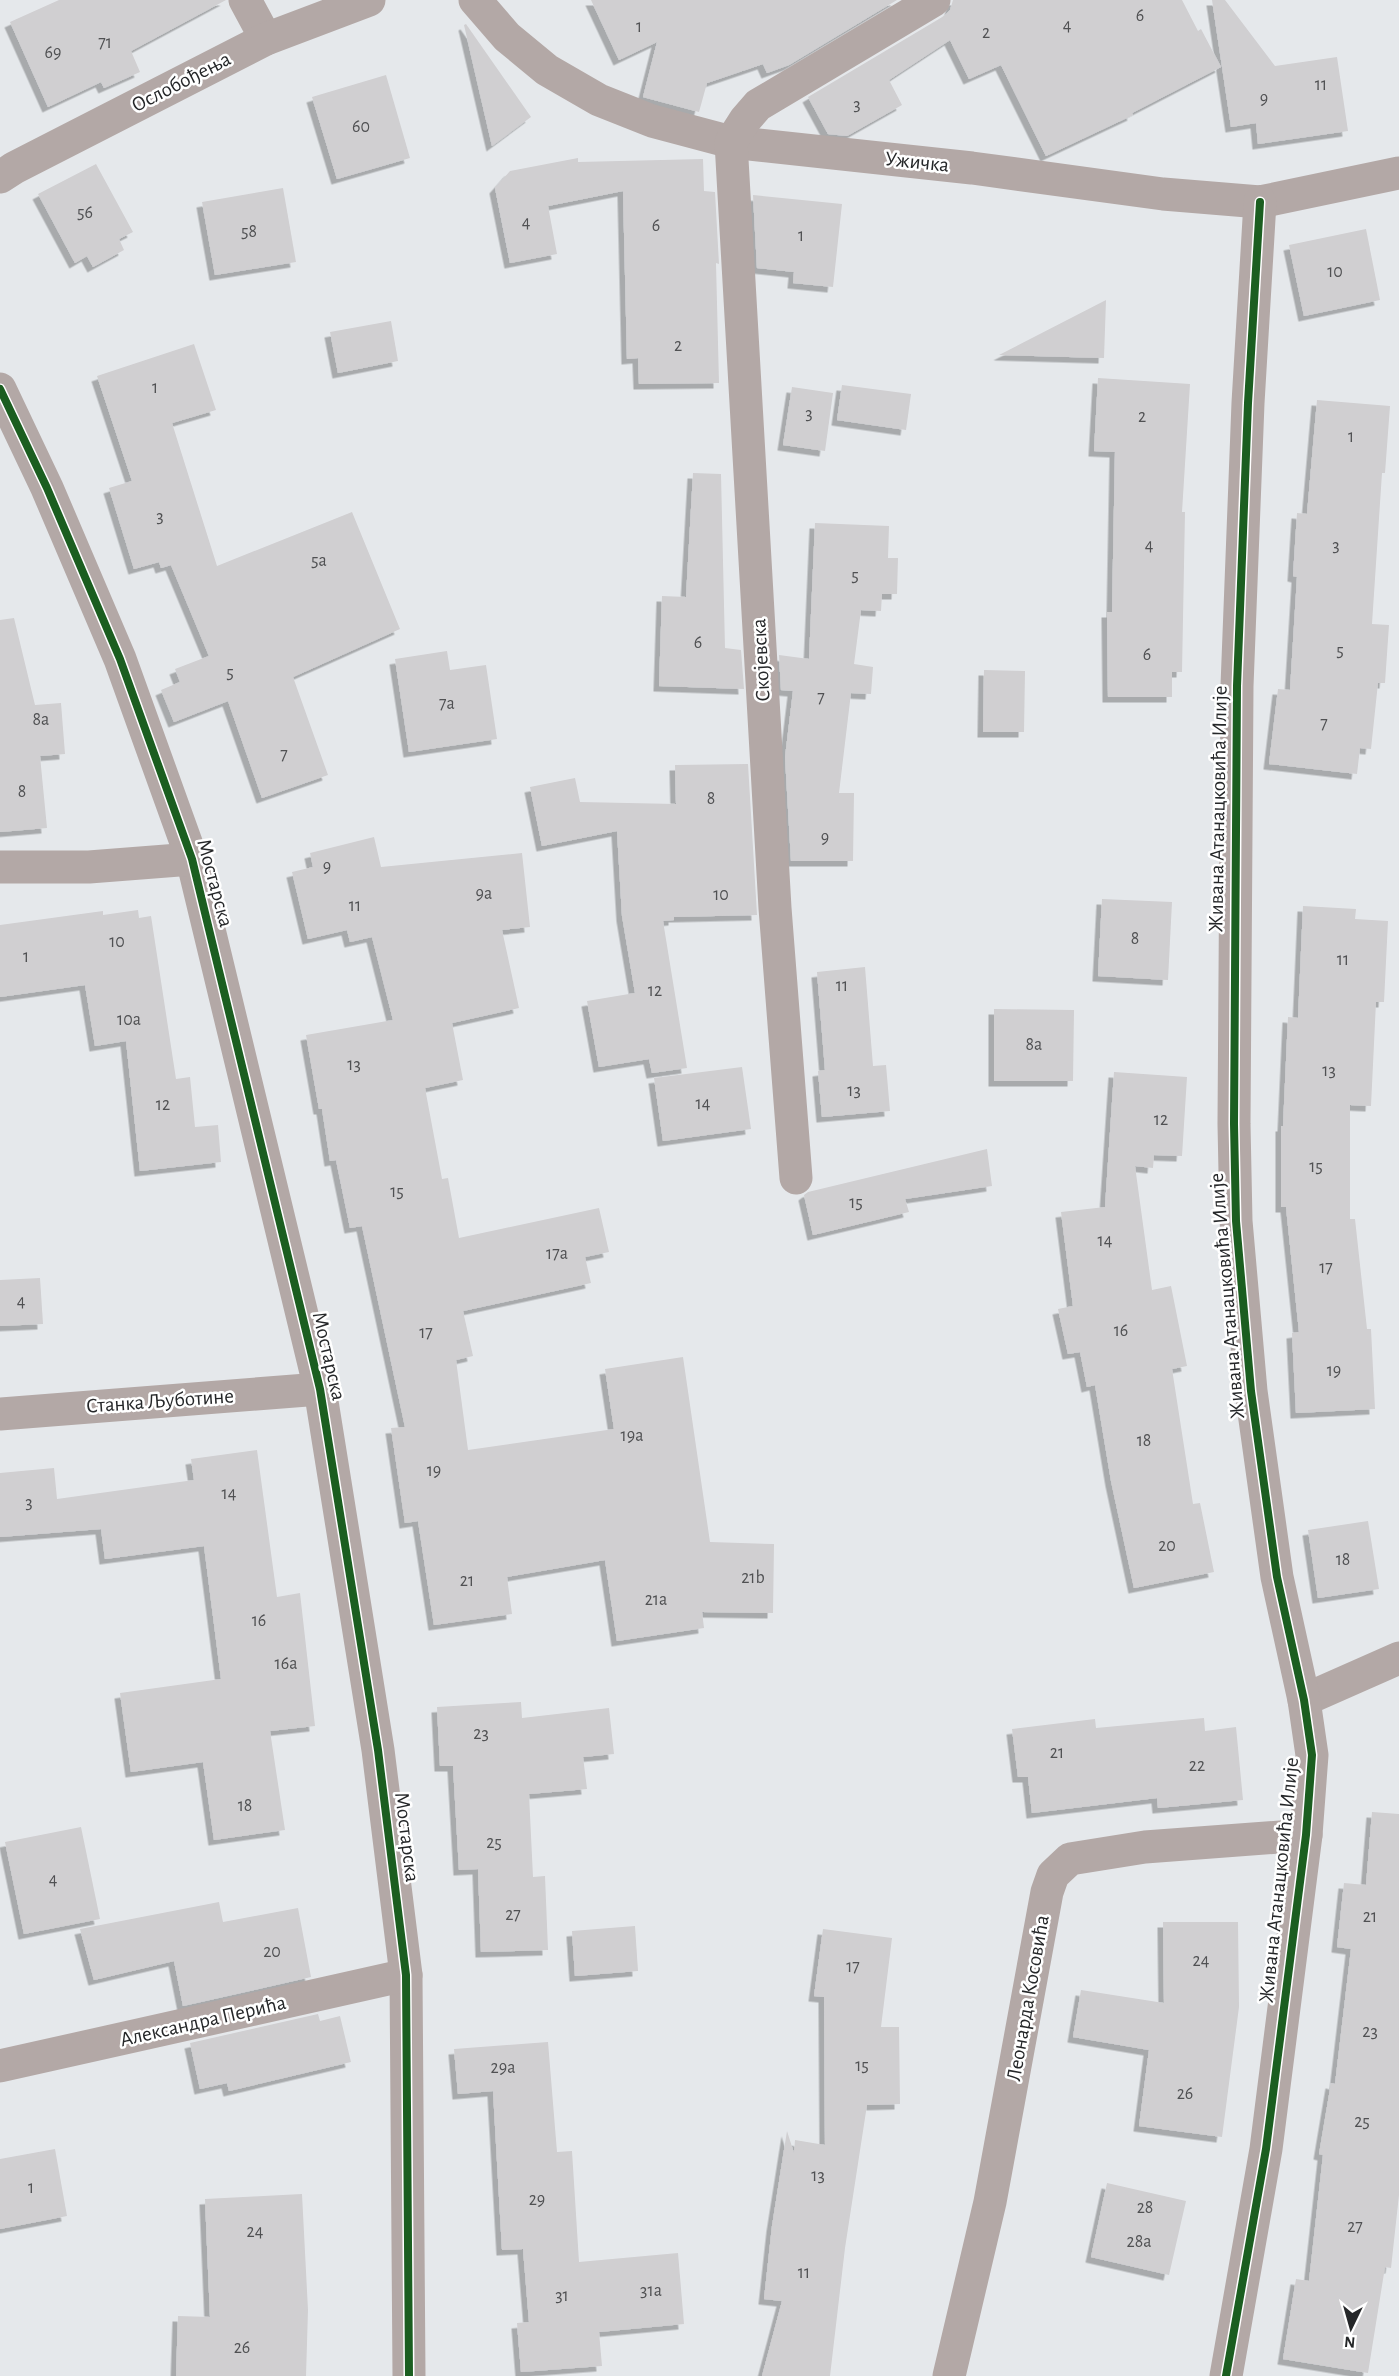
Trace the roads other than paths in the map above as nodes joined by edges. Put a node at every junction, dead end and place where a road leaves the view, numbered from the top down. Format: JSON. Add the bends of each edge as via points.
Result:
{"nodes":[{"id":1,"x":245,"y":0,"type":"edge"},
{"id":2,"x":369,"y":0,"type":"edge"},
{"id":3,"x":475,"y":0,"type":"edge"},
{"id":4,"x":934,"y":0,"type":"edge"},
{"id":5,"x":266,"y":39,"type":"junction"},
{"id":6,"x":731,"y":142,"type":"junction"},
{"id":7,"x":1399,"y":173,"type":"edge"},
{"id":8,"x":0,"y":177,"type":"edge"},
{"id":9,"x":1260,"y":202,"type":"junction"},
{"id":10,"x":0,"y":389,"type":"edge"},
{"id":11,"x":192,"y":859,"type":"junction"},
{"id":12,"x":0,"y":867,"type":"edge"},
{"id":13,"x":796,"y":1178,"type":"dead end"},
{"id":14,"x":320,"y":1389,"type":"junction"},
{"id":15,"x":0,"y":1414,"type":"edge"},
{"id":16,"x":1399,"y":1658,"type":"edge"},
{"id":17,"x":1304,"y":1700,"type":"junction"},
{"id":18,"x":1306,"y":1835,"type":"junction"},
{"id":19,"x":406,"y":1975,"type":"junction"},
{"id":20,"x":0,"y":2066,"type":"edge"},
{"id":21,"x":409,"y":2376,"type":"edge"},
{"id":22,"x":949,"y":2376,"type":"edge"},
{"id":23,"x":1226,"y":2376,"type":"edge"}],
"edges":[{"from":1,"to":5,"type":"street"},
{"from":2,"to":5,"type":"street","name":"Ослобођења"},
{"from":3,"to":6,"type":"street","name":"Ужичка","via":[[507,37],[547,70],[599,100],[652,121]]},
{"from":4,"to":6,"type":"street","via":[[758,105]]},
{"from":5,"to":8,"type":"street","name":"Ослобођења"},
{"from":6,"to":9,"type":"street","name":"Ужичка"},
{"from":6,"to":13,"type":"street","name":"Скојевска","via":[[775,908]]},
{"from":7,"to":9,"type":"street","name":"Ужичка"},
{"from":9,"to":17,"type":"street","name":"Живана Атанацковића Илије","via":[[1237,686],[1236,1221],[1251,1391],[1272,1542]]},
{"from":10,"to":11,"type":"street","name":"Мостарска","via":[[120,659]]},
{"from":11,"to":12,"type":"street","via":[[89,867]]},
{"from":11,"to":14,"type":"street","name":"Мостарска"},
{"from":14,"to":15,"type":"street","name":"Станка Љуботине"},
{"from":14,"to":19,"type":"street","name":"Мостарска","via":[[378,1750]]},
{"from":16,"to":17,"type":"street"},
{"from":17,"to":18,"type":"street","name":"Живана Атанацковића Илије","via":[[1312,1755]]},
{"from":18,"to":22,"type":"street","name":"Леонарда Косовића","via":[[1145,1847],[1070,1859],[1053,1875],[990,2202]]},
{"from":18,"to":23,"type":"street","name":"Живана Атанацковића Илије","via":[[1266,2149]]},
{"from":19,"to":20,"type":"street","name":"Александра Перића"},
{"from":19,"to":21,"type":"street","name":"Мостарска"}]}
